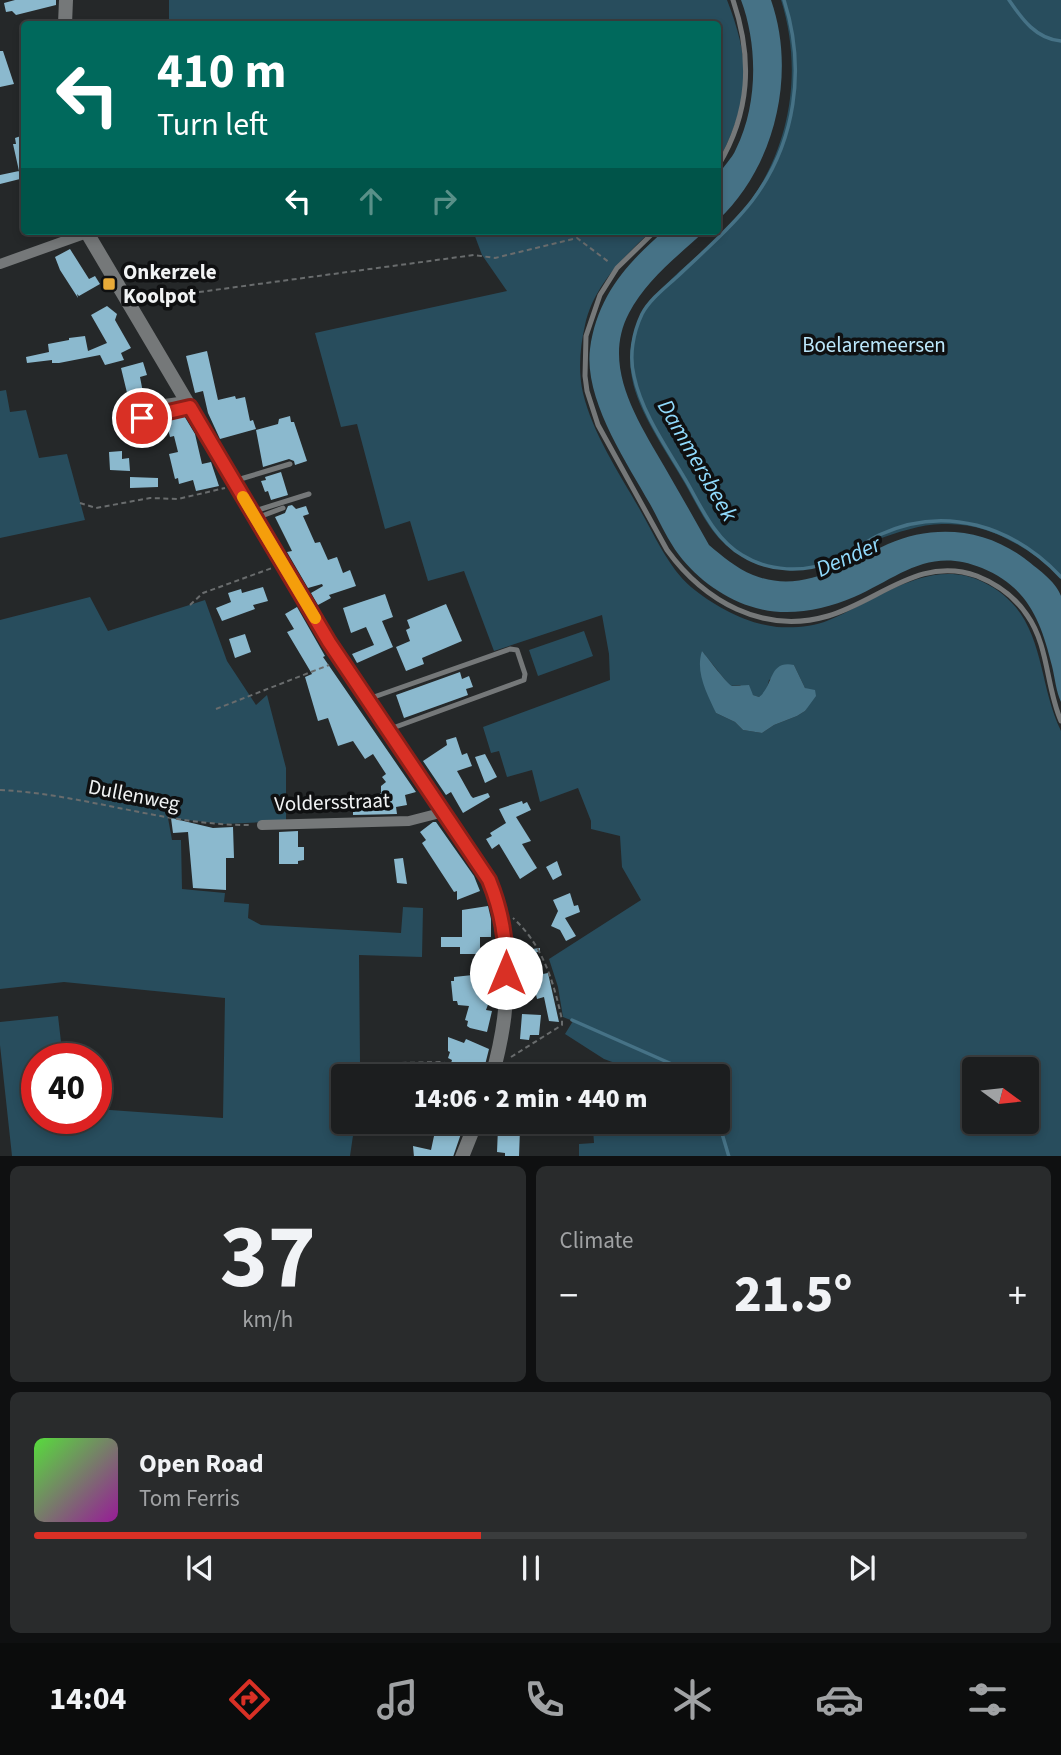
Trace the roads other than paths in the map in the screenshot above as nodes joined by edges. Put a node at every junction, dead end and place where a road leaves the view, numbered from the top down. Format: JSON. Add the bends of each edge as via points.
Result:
{"nodes":[{"id":1,"x":66,"y":0,"type":"edge"},
{"id":2,"x":733,"y":0,"type":"edge"},
{"id":3,"x":65,"y":21,"type":"edge"},
{"id":4,"x":721,"y":161,"type":"edge"},
{"id":5,"x":78,"y":235,"type":"edge"},
{"id":6,"x":88,"y":235,"type":"edge"},
{"id":7,"x":651,"y":235,"type":"edge"},
{"id":8,"x":0,"y":264,"type":"edge"},
{"id":9,"x":188,"y":402,"type":"junction"},
{"id":10,"x":154,"y":403,"type":"dead end"},
{"id":11,"x":142,"y":418,"type":"dead end"},
{"id":12,"x":290,"y":464,"type":"dead end"},
{"id":13,"x":235,"y":483,"type":"junction"},
{"id":14,"x":309,"y":494,"type":"dead end"},
{"id":15,"x":283,"y":508,"type":"dead end"},
{"id":16,"x":254,"y":515,"type":"junction"},
{"id":17,"x":368,"y":699,"type":"junction"},
{"id":18,"x":1061,"y":721,"type":"edge"},
{"id":19,"x":388,"y":730,"type":"junction"},
{"id":20,"x":444,"y":812,"type":"junction"},
{"id":21,"x":262,"y":825,"type":"road end"},
{"id":22,"x":495,"y":1064,"type":"edge"},
{"id":23,"x":471,"y":1134,"type":"edge"},
{"id":24,"x":462,"y":1156,"type":"edge"}],
"edges":[{"from":1,"to":3,"type":"street"},
{"from":2,"to":4,"type":"lane","via":[[745,51],[744,98],[740,121]]},
{"from":5,"to":8,"type":"street","name":"Voldersstraat"},
{"from":6,"to":9,"type":"street","name":"Voldersstraat"},
{"from":7,"to":18,"type":"lane","via":[[617,268],[600,295],[586,336],[584,368],[598,425],[667,550],[689,577],[706,593],[747,614],[789,621],[828,616],[921,573],[953,570],[988,580],[1016,601],[1034,626]]},
{"from":9,"to":10,"type":"lane"},
{"from":9,"to":11,"type":"lane"},
{"from":9,"to":13,"type":"street","name":"Voldersstraat"},
{"from":12,"to":13,"type":"lane"},
{"from":13,"to":16,"type":"street","name":"Voldersstraat"},
{"from":14,"to":16,"type":"lane"},
{"from":15,"to":16,"type":"lane"},
{"from":16,"to":17,"type":"street","name":"Voldersstraat"},
{"from":17,"to":19,"type":"street","name":"Voldersstraat"},
{"from":17,"to":19,"type":"lane","via":[[517,650],[524,680]]},
{"from":19,"to":20,"type":"street","name":"Voldersstraat"},
{"from":20,"to":21,"type":"street","name":"Voldersstraat","via":[[409,821]]},
{"from":20,"to":22,"type":"street","name":"Voldersstraat","via":[[489,880],[500,906],[506,936],[506,998]]},
{"from":23,"to":24,"type":"street"}]}
